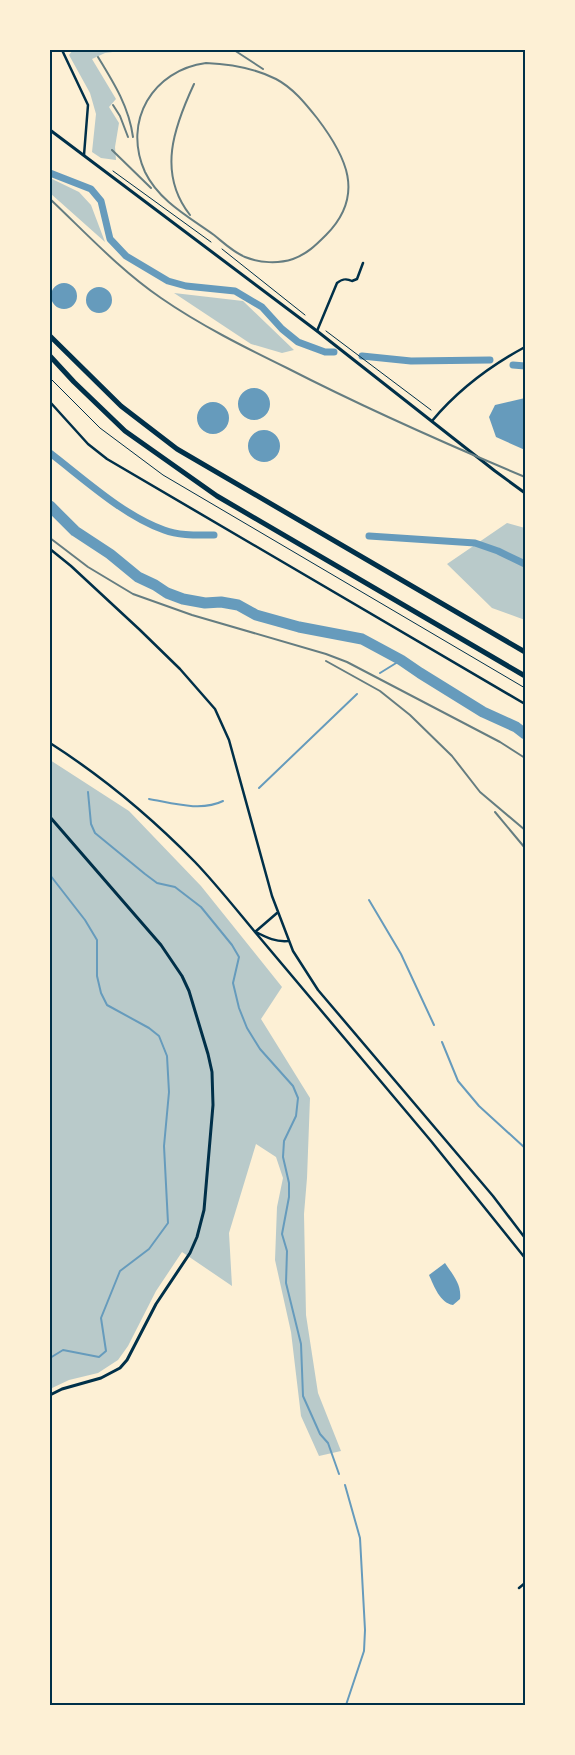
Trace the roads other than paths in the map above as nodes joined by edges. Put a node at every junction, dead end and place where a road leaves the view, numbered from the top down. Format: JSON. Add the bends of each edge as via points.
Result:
{"nodes":[{"id":1,"x":62,"y":50,"type":"edge"},
{"id":2,"x":50,"y":130,"type":"edge"},
{"id":3,"x":84,"y":157,"type":"junction"},
{"id":4,"x":364,"y":263,"type":"dead end"},
{"id":5,"x":317,"y":331,"type":"junction"},
{"id":6,"x":50,"y":336,"type":"edge"},
{"id":7,"x":525,"y":347,"type":"edge"},
{"id":8,"x":50,"y":356,"type":"edge"},
{"id":9,"x":50,"y":402,"type":"edge"},
{"id":10,"x":432,"y":421,"type":"junction"},
{"id":11,"x":525,"y":493,"type":"edge"},
{"id":12,"x":50,"y":549,"type":"edge"},
{"id":13,"x":525,"y":652,"type":"edge"},
{"id":14,"x":525,"y":676,"type":"edge"},
{"id":15,"x":525,"y":704,"type":"edge"},
{"id":16,"x":50,"y":743,"type":"edge"},
{"id":17,"x":50,"y":817,"type":"edge"},
{"id":18,"x":278,"y":913,"type":"junction"},
{"id":19,"x":255,"y":932,"type":"junction"},
{"id":20,"x":288,"y":941,"type":"junction"},
{"id":21,"x":525,"y":1238,"type":"edge"},
{"id":22,"x":525,"y":1258,"type":"edge"},
{"id":23,"x":50,"y":1395,"type":"edge"},
{"id":24,"x":525,"y":1583,"type":"edge"},
{"id":25,"x":519,"y":1588,"type":"dead end"}],
"edges":[{"from":1,"to":3,"type":"street","via":[[88,105]]},
{"from":2,"to":3,"type":"street"},
{"from":3,"to":5,"type":"street"},
{"from":4,"to":5,"type":"street","via":[[357,279],[337,283]]},
{"from":5,"to":10,"type":"street"},
{"from":6,"to":13,"type":"highway","via":[[121,406],[177,450]]},
{"from":7,"to":10,"type":"street","via":[[462,389]]},
{"from":8,"to":14,"type":"highway","via":[[125,430],[217,496]]},
{"from":9,"to":15,"type":"street","via":[[88,444],[114,464]]},
{"from":10,"to":11,"type":"street"},
{"from":12,"to":18,"type":"street","via":[[147,636],[215,709],[228,740]]},
{"from":16,"to":19,"type":"street","via":[[116,790],[161,828]]},
{"from":17,"to":23,"type":"street","via":[[160,945],[182,976],[208,1054],[213,1105],[204,1210],[190,1253],[159,1300],[128,1360],[101,1378]]},
{"from":18,"to":19,"type":"street"},
{"from":18,"to":20,"type":"street"},
{"from":19,"to":20,"type":"street","via":[[270,940]]},
{"from":19,"to":22,"type":"street"},
{"from":20,"to":21,"type":"street","via":[[318,990]]},
{"from":24,"to":25,"type":"street"}]}
